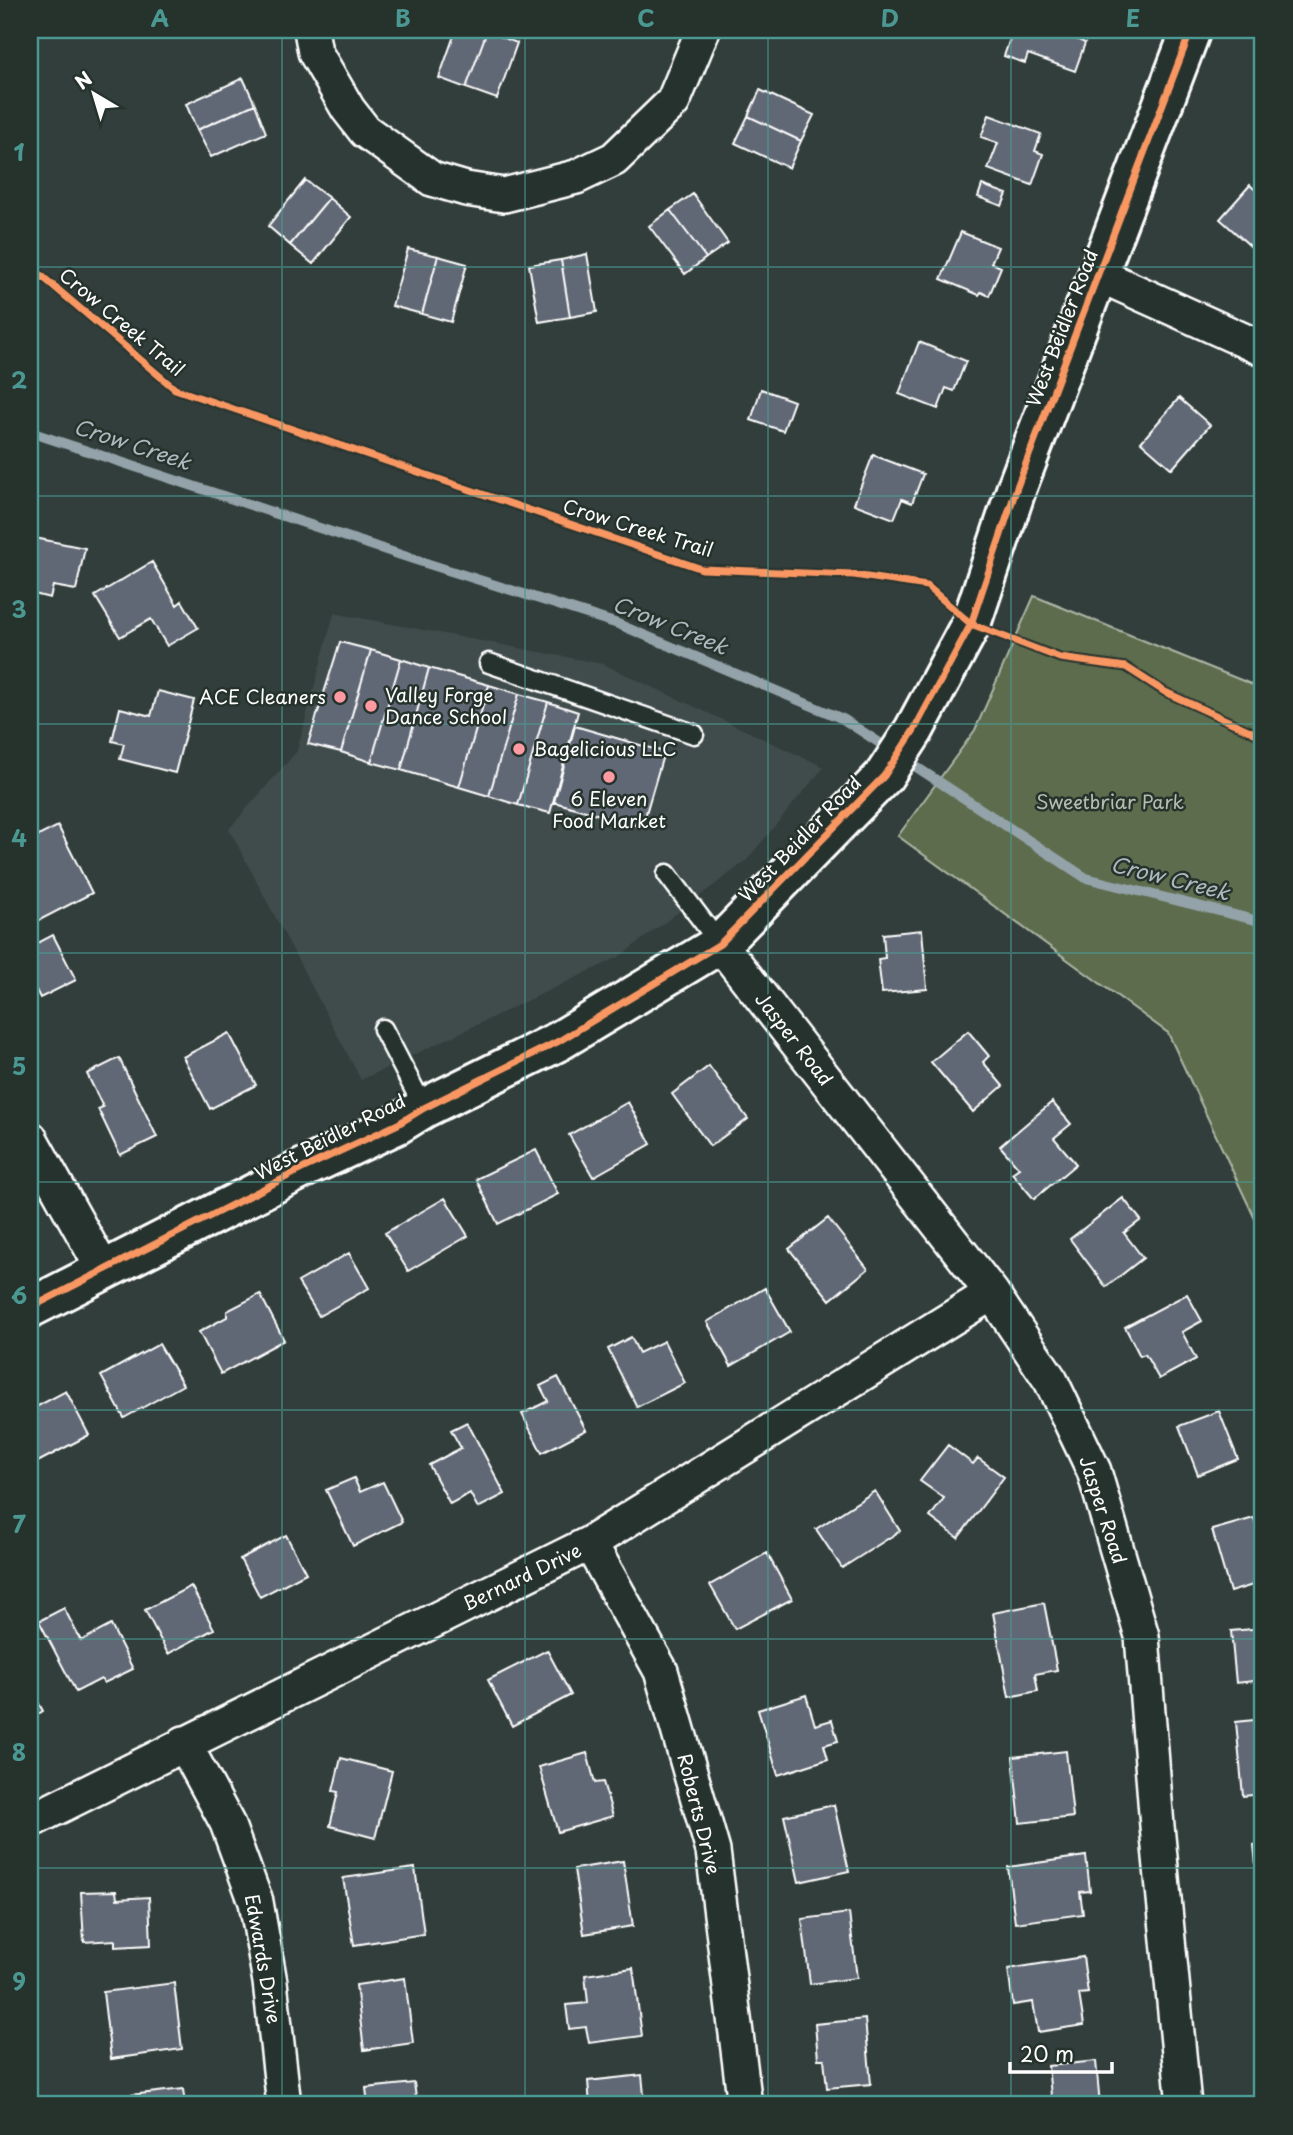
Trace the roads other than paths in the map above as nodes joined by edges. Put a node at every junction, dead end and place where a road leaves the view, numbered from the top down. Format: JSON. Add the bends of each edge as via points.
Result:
{"nodes":[{"id":1,"x":311,"y":30,"type":"edge"},
{"id":2,"x":703,"y":30,"type":"edge"},
{"id":3,"x":1191,"y":30,"type":"edge"},
{"id":4,"x":1099,"y":275,"type":"junction"},
{"id":5,"x":1263,"y":349,"type":"edge"},
{"id":6,"x":489,"y":663,"type":"dead end"},
{"id":7,"x":694,"y":734,"type":"dead end"},
{"id":8,"x":667,"y":874,"type":"dead end"},
{"id":9,"x":720,"y":944,"type":"junction"},
{"id":10,"x":383,"y":1029,"type":"dead end"},
{"id":11,"x":424,"y":1108,"type":"junction"},
{"id":12,"x":30,"y":1138,"type":"edge"},
{"id":13,"x":103,"y":1269,"type":"junction"},
{"id":14,"x":992,"y":1293,"type":"junction"},
{"id":15,"x":30,"y":1308,"type":"edge"},
{"id":16,"x":590,"y":1543,"type":"junction"},
{"id":17,"x":184,"y":1743,"type":"junction"},
{"id":18,"x":30,"y":1821,"type":"edge"},
{"id":19,"x":284,"y":2105,"type":"edge"},
{"id":20,"x":745,"y":2105,"type":"edge"},
{"id":21,"x":1184,"y":2105,"type":"edge"}],
"edges":[{"from":1,"to":2,"type":"street","via":[[315,52],[365,131],[432,179],[504,195],[576,177],[614,159],[673,102]]},
{"from":3,"to":4,"type":"street","name":"West Beidler Road"},
{"from":4,"to":5,"type":"street"},
{"from":4,"to":9,"type":"street","name":"West Beidler Road","via":[[1017,487],[971,624],[915,730],[884,776]]},
{"from":6,"to":7,"type":"lane"},
{"from":8,"to":9,"type":"lane"},
{"from":9,"to":11,"type":"street","name":"West Beidler Road","via":[[558,1041]]},
{"from":9,"to":14,"type":"street","name":"Jasper Road"},
{"from":10,"to":11,"type":"lane"},
{"from":11,"to":13,"type":"street","name":"West Beidler Road"},
{"from":12,"to":13,"type":"street"},
{"from":13,"to":15,"type":"street","name":"West Beidler Road"},
{"from":14,"to":16,"type":"street","name":"Bernard Drive"},
{"from":14,"to":21,"type":"street","name":"Jasper Road","via":[[1051,1381],[1094,1471],[1142,1636]]},
{"from":16,"to":17,"type":"street","name":"Bernard Drive"},
{"from":16,"to":20,"type":"street","name":"Roberts Drive","via":[[661,1671],[713,1851]]},
{"from":17,"to":18,"type":"street","name":"Bernard Drive"},
{"from":17,"to":19,"type":"street","name":"Edwards Drive","via":[[227,1824],[256,1902]]}]}
